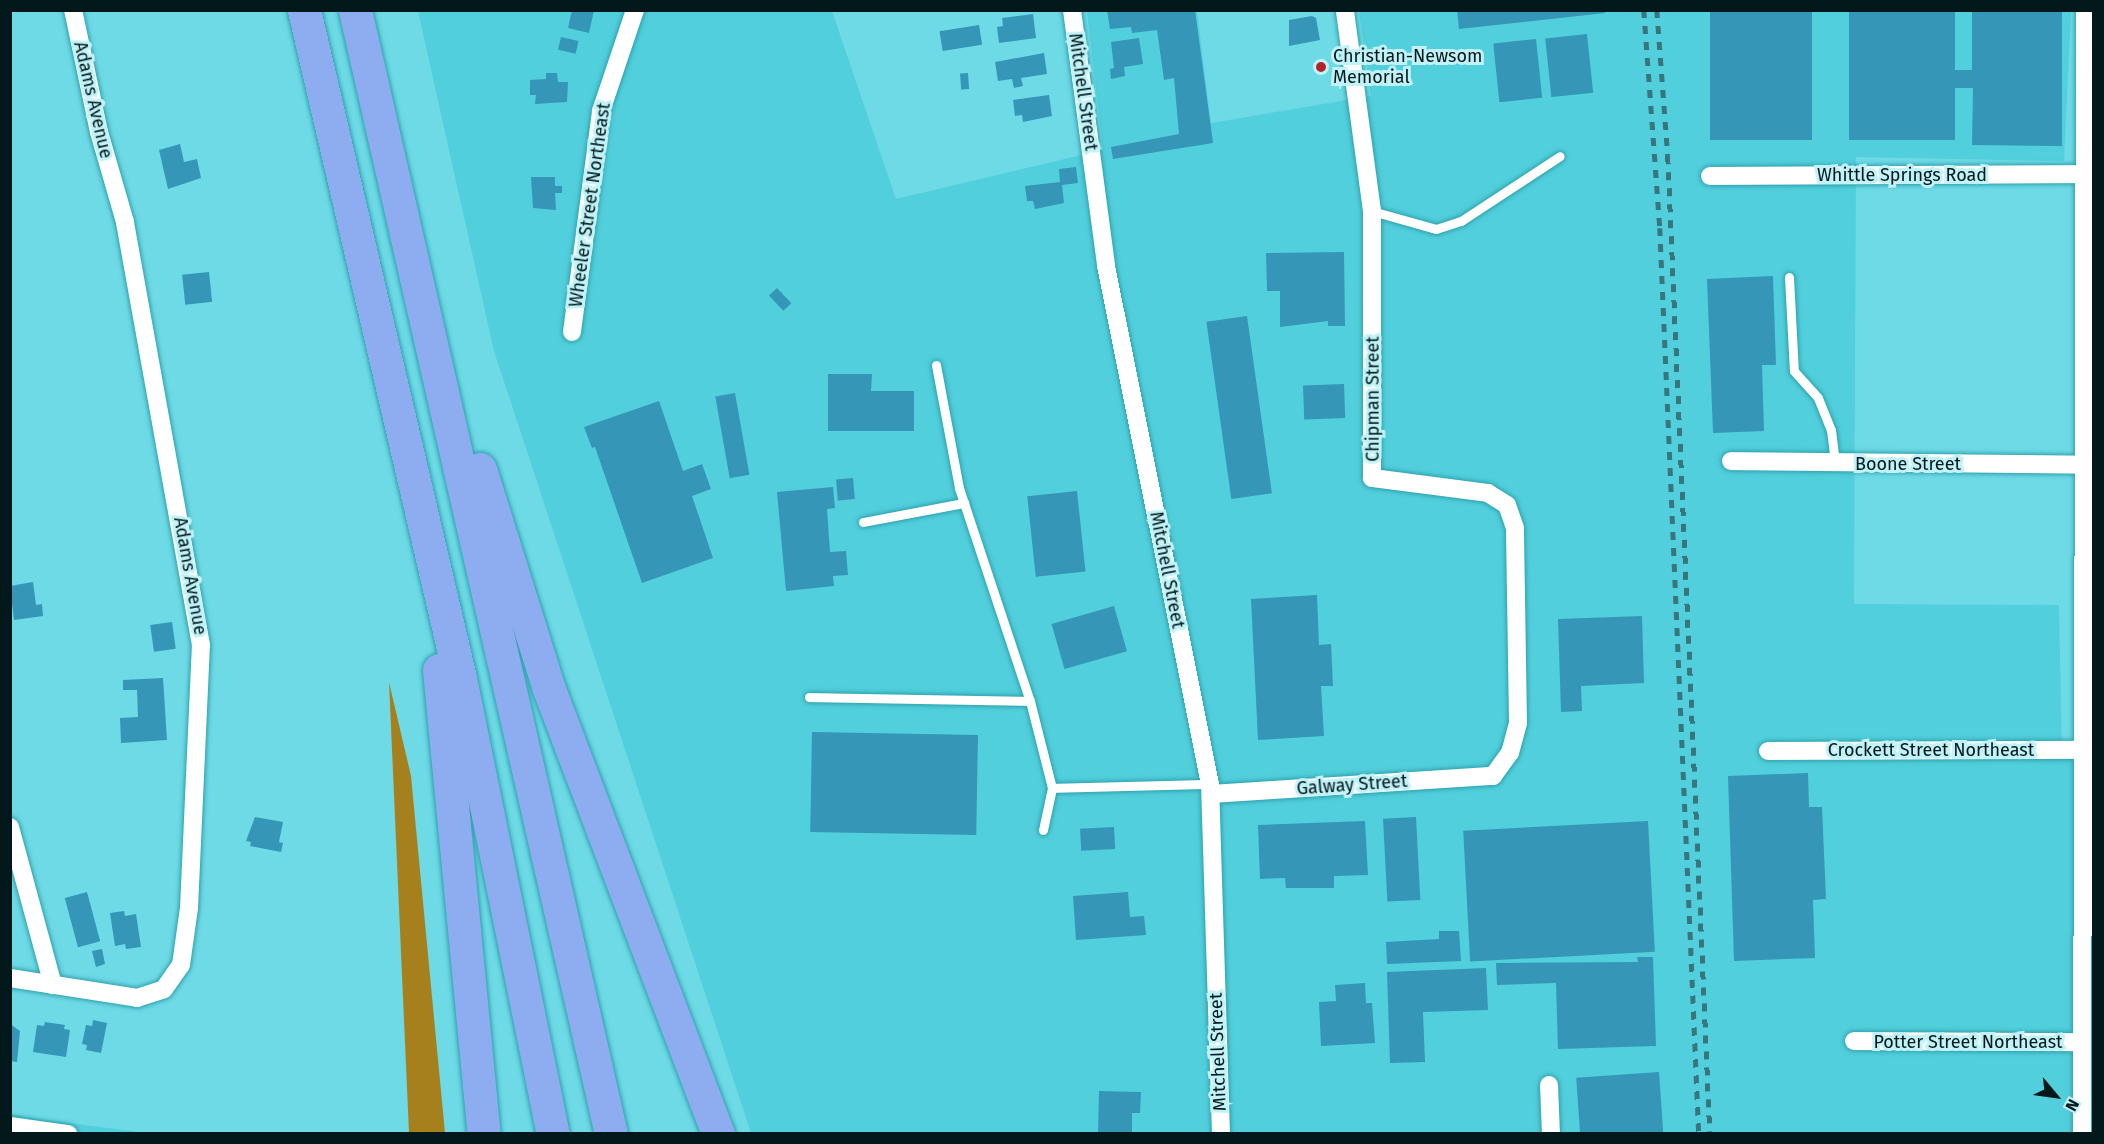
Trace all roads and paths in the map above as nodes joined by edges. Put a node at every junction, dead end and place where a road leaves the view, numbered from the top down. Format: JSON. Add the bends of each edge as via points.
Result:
{"nodes":[{"id":1,"x":73,"y":10,"type":"edge"},
{"id":2,"x":304,"y":10,"type":"edge"},
{"id":3,"x":355,"y":10,"type":"edge"},
{"id":4,"x":635,"y":10,"type":"edge"},
{"id":5,"x":1072,"y":10,"type":"edge"},
{"id":6,"x":1345,"y":10,"type":"edge"},
{"id":7,"x":2085,"y":10,"type":"edge"},
{"id":8,"x":1560,"y":156,"type":"dead end"},
{"id":9,"x":2090,"y":174,"type":"edge"},
{"id":10,"x":1710,"y":176,"type":"dead end"},
{"id":11,"x":1372,"y":211,"type":"junction"},
{"id":12,"x":407,"y":238,"type":"junction"},
{"id":13,"x":1789,"y":277,"type":"dead end"},
{"id":14,"x":572,"y":332,"type":"dead end"},
{"id":15,"x":936,"y":365,"type":"dead end"},
{"id":16,"x":1731,"y":461,"type":"dead end"},
{"id":17,"x":1835,"y":464,"type":"junction"},
{"id":18,"x":2084,"y":465,"type":"junction"},
{"id":19,"x":964,"y":503,"type":"junction"},
{"id":20,"x":423,"y":522,"type":"junction"},
{"id":21,"x":863,"y":522,"type":"dead end"},
{"id":22,"x":809,"y":697,"type":"dead end"},
{"id":23,"x":1030,"y":700,"type":"junction"},
{"id":24,"x":2089,"y":749,"type":"edge"},
{"id":25,"x":1768,"y":751,"type":"dead end"},
{"id":26,"x":1493,"y":776,"type":"joint"},
{"id":27,"x":1052,"y":788,"type":"junction"},
{"id":28,"x":1210,"y":789,"type":"junction"},
{"id":29,"x":10,"y":827,"type":"edge"},
{"id":30,"x":1043,"y":830,"type":"dead end"},
{"id":31,"x":10,"y":978,"type":"edge"},
{"id":32,"x":53,"y":985,"type":"junction"},
{"id":33,"x":1854,"y":1041,"type":"dead end"},
{"id":34,"x":2082,"y":1042,"type":"junction"},
{"id":35,"x":1549,"y":1084,"type":"dead end"},
{"id":36,"x":10,"y":1126,"type":"edge"},
{"id":37,"x":47,"y":1132,"type":"edge"},
{"id":38,"x":68,"y":1134,"type":"edge"},
{"id":39,"x":484,"y":1134,"type":"edge"},
{"id":40,"x":553,"y":1134,"type":"edge"},
{"id":41,"x":611,"y":1134,"type":"edge"},
{"id":42,"x":718,"y":1134,"type":"edge"},
{"id":43,"x":1221,"y":1134,"type":"edge"},
{"id":44,"x":1551,"y":1134,"type":"edge"},
{"id":45,"x":2082,"y":1134,"type":"edge"}],
"edges":[{"from":1,"to":32,"type":"street","name":"Adams Avenue","via":[[99,132],[125,222],[201,645],[189,908],[181,965],[164,989],[137,998]]},
{"from":2,"to":20,"type":"highway"},
{"from":3,"to":12,"type":"highway"},
{"from":4,"to":14,"type":"street","name":"Wheeler Street Northeast","via":[[601,111]]},
{"from":5,"to":28,"type":"street","name":"Mitchell Street","via":[[1106,266]]},
{"from":6,"to":11,"type":"street","name":"Chipman Street"},
{"from":7,"to":9,"type":"street"},
{"from":8,"to":11,"type":"lane","via":[[1461,221],[1436,229]]},
{"from":9,"to":10,"type":"street","name":"Whittle Springs Road"},
{"from":9,"to":18,"type":"street"},
{"from":11,"to":26,"type":"street","name":"Chipman Street","via":[[1372,478],[1488,493],[1508,505],[1515,528],[1518,723],[1510,753]]},
{"from":12,"to":41,"type":"highway"},
{"from":12,"to":42,"type":"highway","via":[[549,689]]},
{"from":13,"to":17,"type":"lane","via":[[1794,371],[1818,398],[1831,430]]},
{"from":15,"to":19,"type":"lane"},
{"from":16,"to":17,"type":"street","name":"Boone Street"},
{"from":17,"to":18,"type":"street","name":"Boone Street"},
{"from":18,"to":24,"type":"street"},
{"from":19,"to":21,"type":"lane"},
{"from":19,"to":23,"type":"lane"},
{"from":20,"to":39,"type":"highway"},
{"from":20,"to":40,"type":"highway","via":[[460,678]]},
{"from":22,"to":23,"type":"lane"},
{"from":23,"to":27,"type":"lane"},
{"from":24,"to":25,"type":"street","name":"Crockett Street Northeast"},
{"from":24,"to":34,"type":"street"},
{"from":26,"to":28,"type":"street","name":"Galway Street"},
{"from":27,"to":28,"type":"lane"},
{"from":27,"to":30,"type":"lane"},
{"from":28,"to":43,"type":"street","name":"Mitchell Street"},
{"from":29,"to":32,"type":"street"},
{"from":31,"to":32,"type":"street","name":"Adams Avenue"},
{"from":33,"to":34,"type":"street","name":"Potter Street Northeast"},
{"from":34,"to":45,"type":"street"},
{"from":35,"to":44,"type":"street"},
{"from":36,"to":37,"type":"street"},
{"from":37,"to":38,"type":"street"}]}
